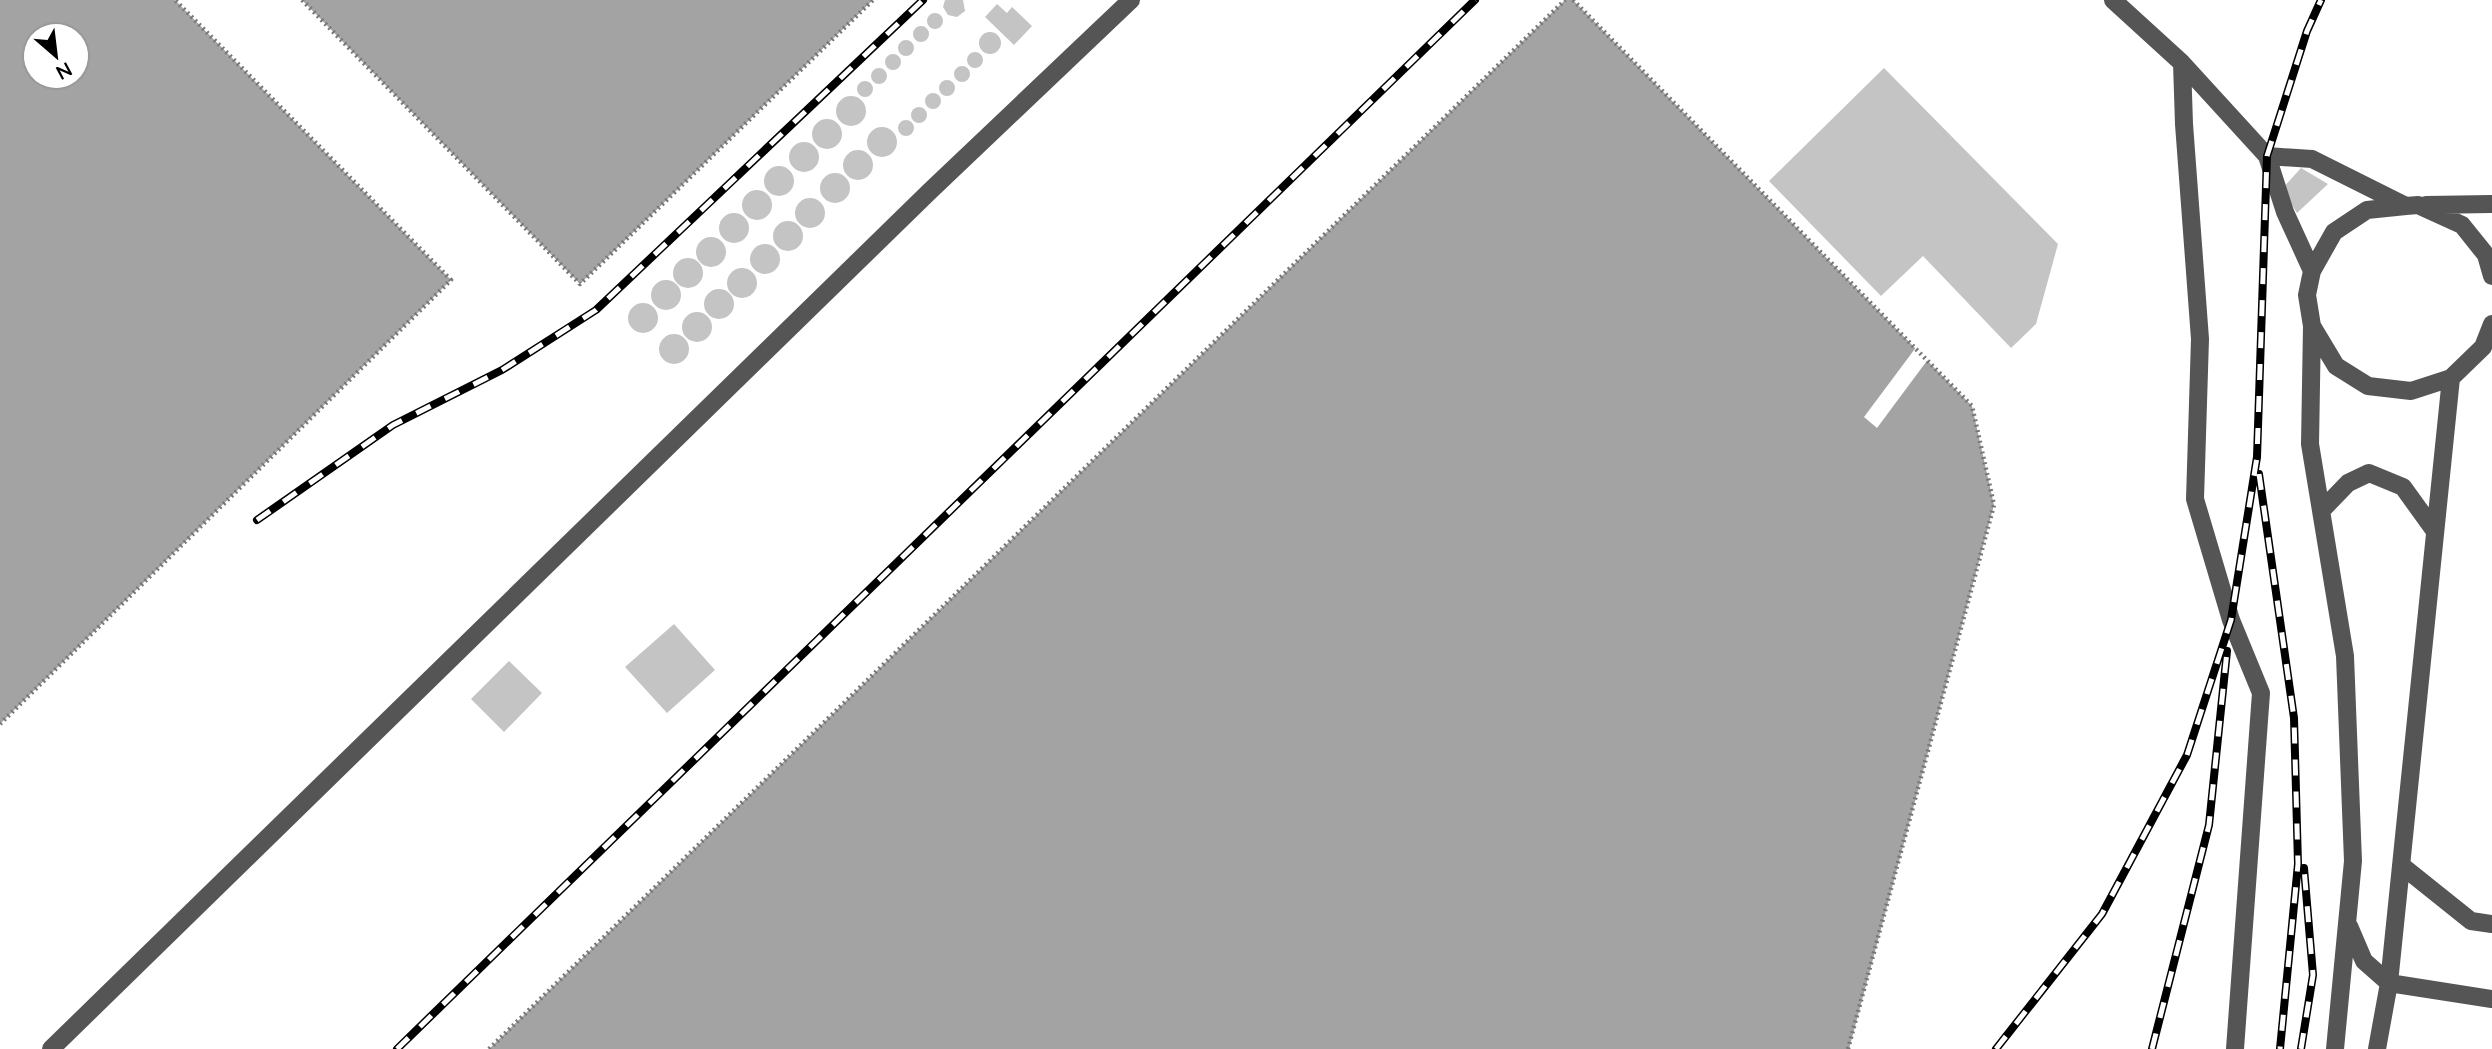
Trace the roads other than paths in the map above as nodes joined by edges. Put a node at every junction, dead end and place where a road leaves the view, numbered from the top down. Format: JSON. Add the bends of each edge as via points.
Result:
{"nodes":[{"id":1,"x":1131,"y":0,"type":"edge"},
{"id":2,"x":2113,"y":0,"type":"edge"},
{"id":3,"x":2182,"y":63,"type":"junction"},
{"id":4,"x":2267,"y":156,"type":"junction"},
{"id":5,"x":2492,"y":204,"type":"edge"},
{"id":6,"x":2412,"y":205,"type":"junction"},
{"id":7,"x":2312,"y":271,"type":"junction"},
{"id":8,"x":2492,"y":276,"type":"edge"},
{"id":9,"x":2492,"y":324,"type":"edge"},
{"id":10,"x":2312,"y":326,"type":"junction"},
{"id":11,"x":2487,"y":345,"type":"edge"},
{"id":12,"x":2451,"y":379,"type":"junction"},
{"id":13,"x":2321,"y":511,"type":"junction"},
{"id":14,"x":2434,"y":530,"type":"junction"},
{"id":15,"x":2401,"y":865,"type":"junction"},
{"id":16,"x":2348,"y":923,"type":"junction"},
{"id":17,"x":2492,"y":924,"type":"edge"},
{"id":18,"x":2389,"y":983,"type":"junction"},
{"id":19,"x":2492,"y":999,"type":"edge"},
{"id":20,"x":51,"y":1049,"type":"edge"},
{"id":21,"x":2235,"y":1049,"type":"edge"},
{"id":22,"x":2335,"y":1049,"type":"edge"},
{"id":23,"x":2377,"y":1049,"type":"edge"}],
"edges":[{"from":1,"to":20,"type":"lane"},
{"from":2,"to":3,"type":"lane"},
{"from":3,"to":4,"type":"lane"},
{"from":3,"to":21,"type":"lane","via":[[2200,339],[2195,499],[2231,620],[2261,693]]},
{"from":4,"to":6,"type":"lane","via":[[2312,159]]},
{"from":4,"to":7,"type":"lane","via":[[2285,212]]},
{"from":5,"to":6,"type":"lane"},
{"from":6,"to":7,"type":"lane","via":[[2367,210],[2334,232]]},
{"from":6,"to":8,"type":"lane","via":[[2462,225],[2486,255]]},
{"from":7,"to":10,"type":"lane","via":[[2307,295]]},
{"from":9,"to":11,"type":"lane"},
{"from":10,"to":12,"type":"lane","via":[[2336,366],[2368,386],[2411,391]]},
{"from":10,"to":13,"type":"lane","via":[[2310,444]]},
{"from":11,"to":12,"type":"lane"},
{"from":12,"to":14,"type":"lane"},
{"from":13,"to":14,"type":"lane","via":[[2348,483],[2369,473],[2403,487]]},
{"from":13,"to":16,"type":"lane","via":[[2345,656],[2353,861]]},
{"from":14,"to":15,"type":"lane"},
{"from":15,"to":17,"type":"lane","via":[[2471,921]]},
{"from":15,"to":18,"type":"lane"},
{"from":16,"to":18,"type":"lane","via":[[2364,961]]},
{"from":16,"to":22,"type":"lane"},
{"from":18,"to":19,"type":"lane"},
{"from":18,"to":23,"type":"lane"}]}
